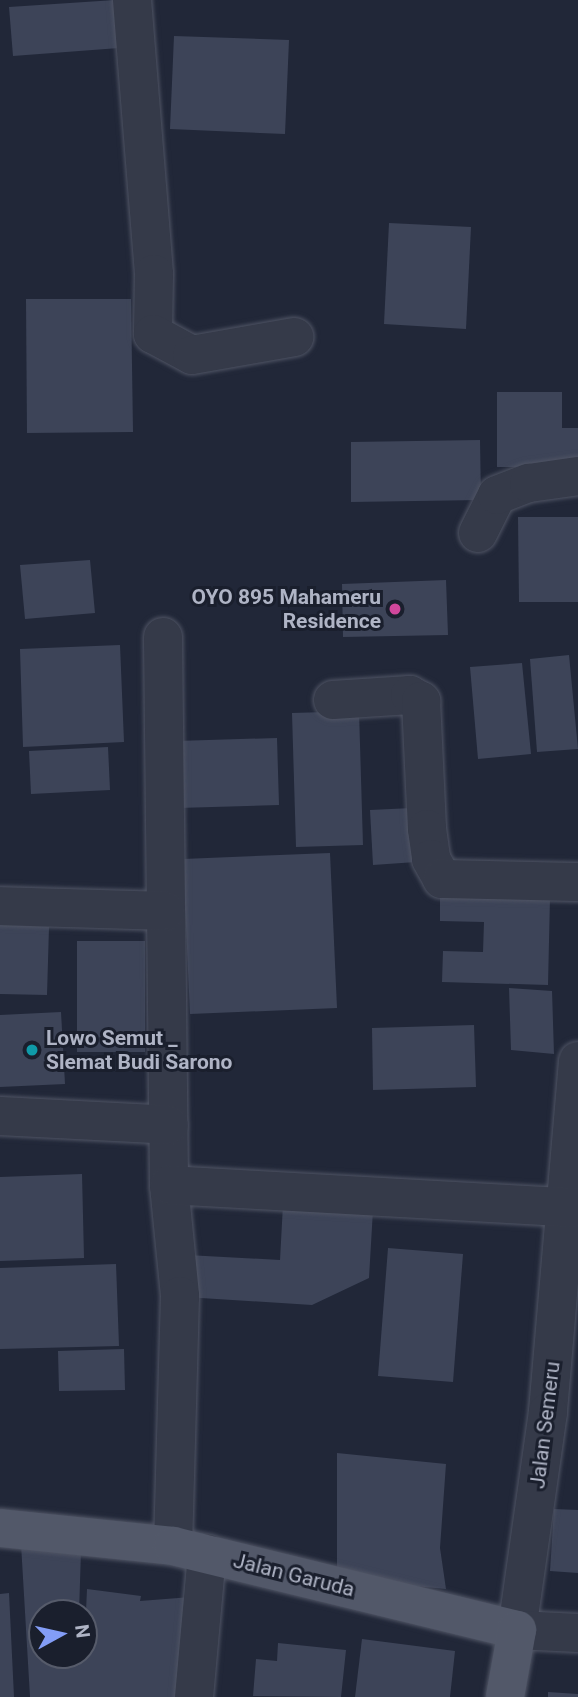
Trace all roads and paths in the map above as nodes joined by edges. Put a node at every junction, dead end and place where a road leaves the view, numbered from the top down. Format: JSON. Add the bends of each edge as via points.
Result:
{"nodes":[{"id":1,"x":132,"y":0,"type":"edge"},
{"id":2,"x":294,"y":337,"type":"dead end"},
{"id":3,"x":578,"y":476,"type":"edge"},
{"id":4,"x":478,"y":533,"type":"dead end"},
{"id":5,"x":163,"y":636,"type":"dead end"},
{"id":6,"x":334,"y":700,"type":"dead end"},
{"id":7,"x":578,"y":882,"type":"edge"},
{"id":8,"x":0,"y":906,"type":"edge"},
{"id":9,"x":166,"y":911,"type":"junction"},
{"id":10,"x":578,"y":1061,"type":"edge"},
{"id":11,"x":0,"y":1116,"type":"edge"},
{"id":12,"x":169,"y":1125,"type":"junction"},
{"id":13,"x":169,"y":1185,"type":"junction"},
{"id":14,"x":573,"y":1208,"type":"edge"},
{"id":15,"x":0,"y":1528,"type":"edge"},
{"id":16,"x":190,"y":1550,"type":"junction"},
{"id":17,"x":517,"y":1630,"type":"junction"},
{"id":18,"x":578,"y":1633,"type":"edge"},
{"id":19,"x":194,"y":1697,"type":"edge"},
{"id":20,"x":506,"y":1697,"type":"edge"}],
"edges":[{"from":1,"to":2,"type":"street","via":[[154,274],[153,334],[192,355]]},
{"from":3,"to":4,"type":"street","via":[[529,483],[497,495]]},
{"from":5,"to":9,"type":"street"},
{"from":6,"to":7,"type":"street","via":[[410,695],[421,701],[427,830],[431,859],[442,879]]},
{"from":8,"to":9,"type":"street"},
{"from":9,"to":12,"type":"street"},
{"from":10,"to":14,"type":"street","name":"Jalan Semeru","via":[[570,1160]]},
{"from":11,"to":12,"type":"street"},
{"from":12,"to":13,"type":"street"},
{"from":13,"to":14,"type":"street"},
{"from":13,"to":16,"type":"street","via":[[180,1296]]},
{"from":14,"to":17,"type":"street","name":"Jalan Semeru"},
{"from":15,"to":16,"type":"main road","name":"Jalan Garuda"},
{"from":16,"to":17,"type":"main road","name":"Jalan Garuda"},
{"from":16,"to":19,"type":"street"},
{"from":17,"to":18,"type":"street"},
{"from":17,"to":20,"type":"main road"}]}
